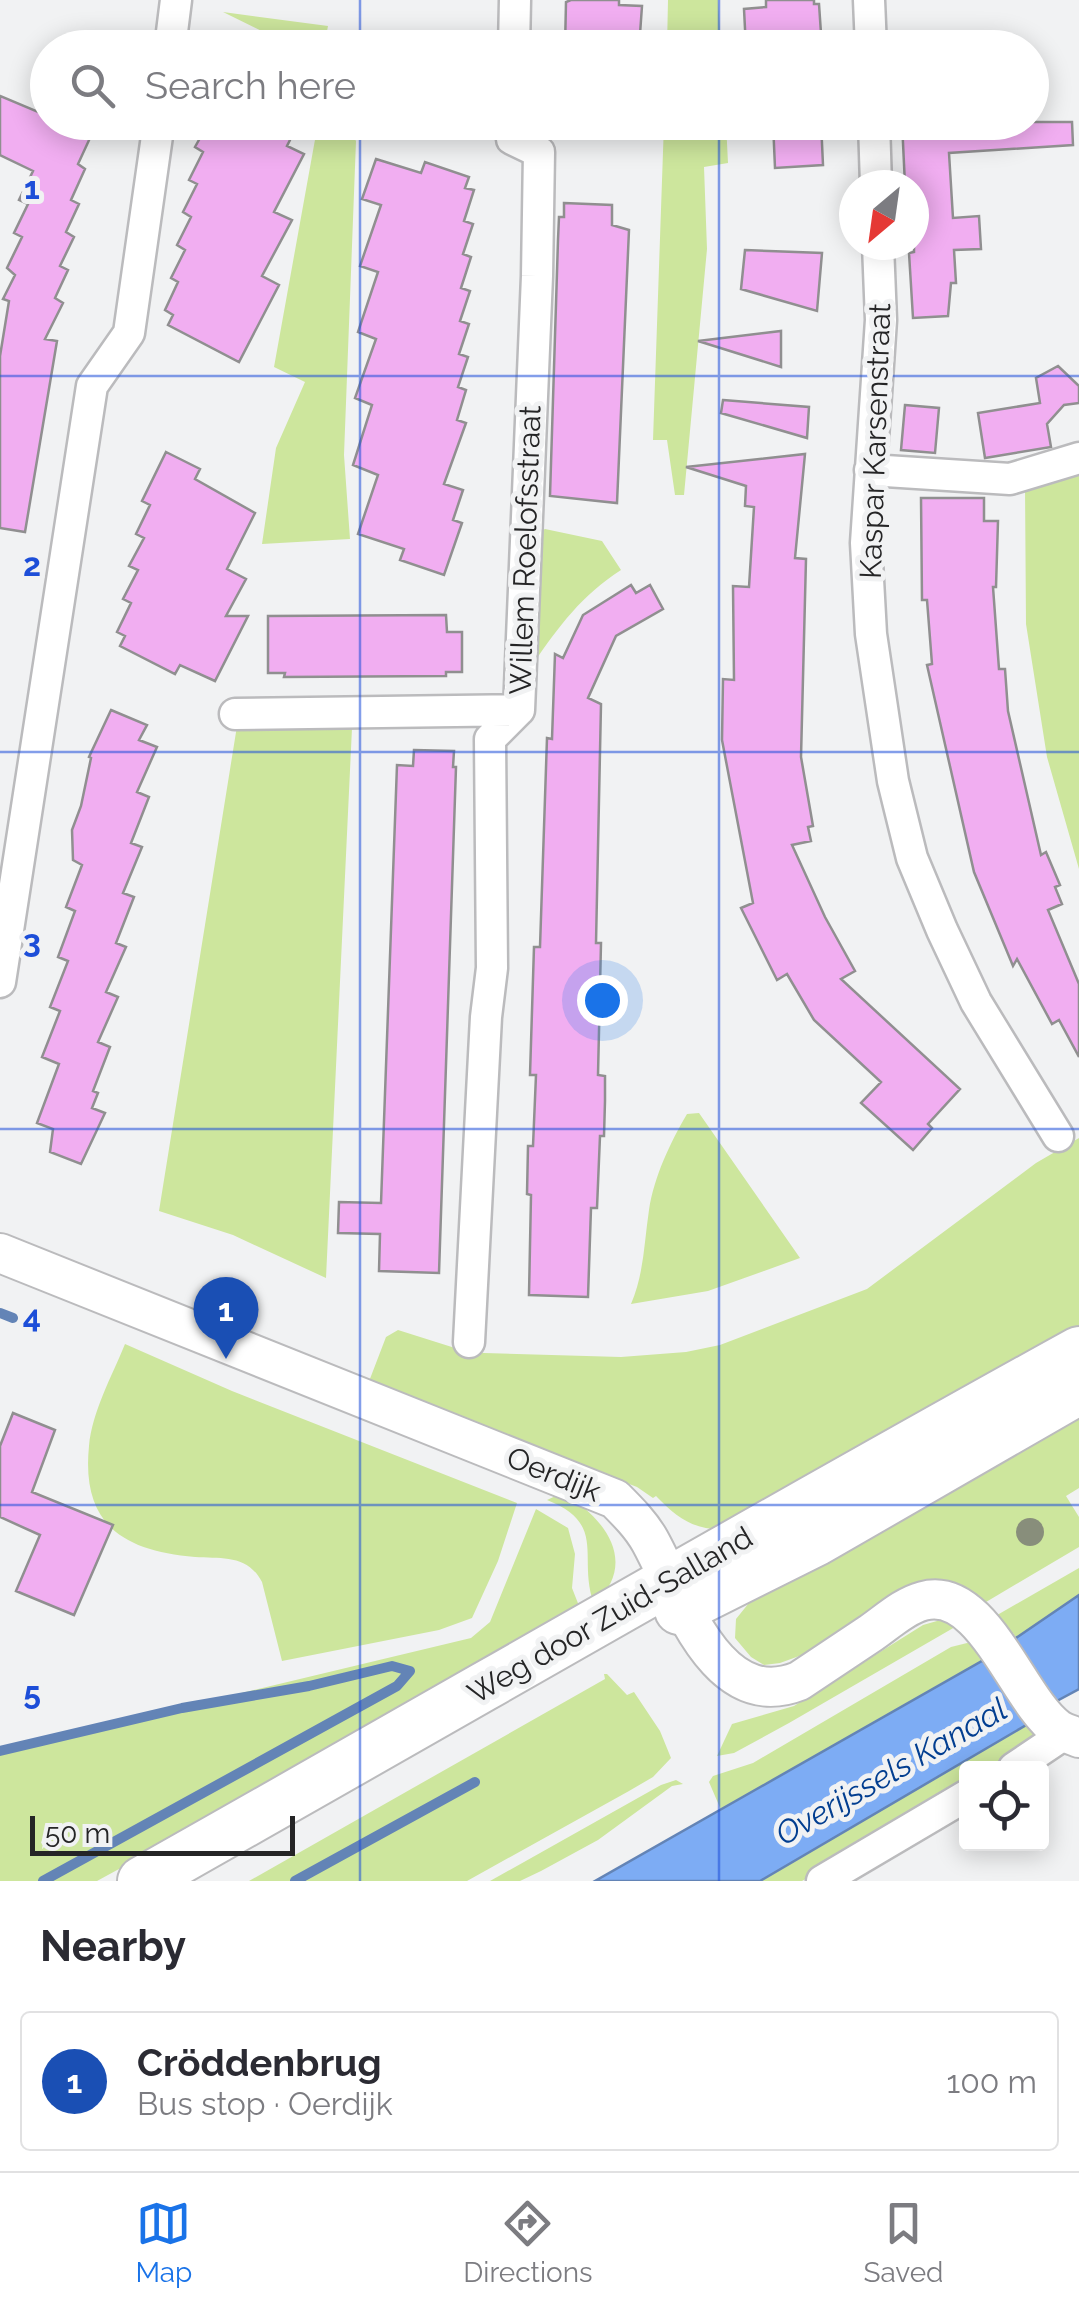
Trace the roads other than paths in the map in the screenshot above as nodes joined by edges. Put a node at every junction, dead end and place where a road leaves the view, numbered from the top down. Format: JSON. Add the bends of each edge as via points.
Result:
{"nodes":[{"id":1,"x":176,"y":0,"type":"edge"},
{"id":2,"x":515,"y":0,"type":"edge"},
{"id":3,"x":869,"y":0,"type":"edge"},
{"id":4,"x":172,"y":30,"type":"edge"},
{"id":5,"x":514,"y":30,"type":"edge"},
{"id":6,"x":870,"y":30,"type":"edge"},
{"id":7,"x":157,"y":140,"type":"edge"},
{"id":8,"x":514,"y":140,"type":"edge"},
{"id":9,"x":875,"y":140,"type":"edge"},
{"id":10,"x":876,"y":170,"type":"edge"},
{"id":11,"x":879,"y":260,"type":"edge"},
{"id":12,"x":1079,"y":458,"type":"edge"},
{"id":13,"x":870,"y":470,"type":"junction"},
{"id":14,"x":518,"y":710,"type":"junction"},
{"id":15,"x":235,"y":714,"type":"dead end"},
{"id":16,"x":0,"y":982,"type":"edge"},
{"id":17,"x":1058,"y":1136,"type":"dead end"},
{"id":18,"x":0,"y":1253,"type":"edge"},
{"id":19,"x":470,"y":1342,"type":"dead end"},
{"id":20,"x":1079,"y":1351,"type":"edge"},
{"id":21,"x":1079,"y":1390,"type":"edge"},
{"id":22,"x":677,"y":1595,"type":"junction"},
{"id":23,"x":1062,"y":1728,"type":"edge"},
{"id":24,"x":1022,"y":1761,"type":"edge"},
{"id":25,"x":959,"y":1800,"type":"edge"},
{"id":26,"x":142,"y":1881,"type":"edge"},
{"id":27,"x":206,"y":1881,"type":"edge"},
{"id":28,"x":822,"y":1881,"type":"edge"}],
"edges":[{"from":1,"to":4,"type":"street"},
{"from":2,"to":5,"type":"street"},
{"from":3,"to":6,"type":"street"},
{"from":7,"to":16,"type":"street","via":[[130,333],[92,386]]},
{"from":8,"to":14,"type":"street","name":"Willem Roelofsstraat","via":[[539,152]]},
{"from":9,"to":10,"type":"street"},
{"from":11,"to":13,"type":"street","name":"Kaspar Karsenstraat"},
{"from":12,"to":13,"type":"street","via":[[1010,479]]},
{"from":13,"to":17,"type":"street","name":"Kaspar Karsenstraat","via":[[871,634],[912,858],[976,1002]]},
{"from":14,"to":15,"type":"street"},
{"from":14,"to":19,"type":"street","name":"Willem Roelofsstraat","via":[[490,738],[492,968]]},
{"from":18,"to":22,"type":"street","name":"Oerdijk","via":[[597,1489],[633,1518]]},
{"from":20,"to":22,"type":"main road","name":"Weg door Zuid-Salland","via":[[798,1506]]},
{"from":21,"to":22,"type":"main road","name":"Weg door Zuid-Salland","via":[[817,1541]]},
{"from":22,"to":23,"type":"street","name":"Oerdijk","via":[[730,1674],[766,1688],[799,1680],[920,1601],[934,1599],[977,1620]]},
{"from":22,"to":26,"type":"main road","name":"Weg door Zuid-Salland"},
{"from":22,"to":27,"type":"main road","name":"Weg door Zuid-Salland","via":[[610,1645],[444,1746]]},
{"from":23,"to":24,"type":"street"},
{"from":25,"to":28,"type":"street"}]}
